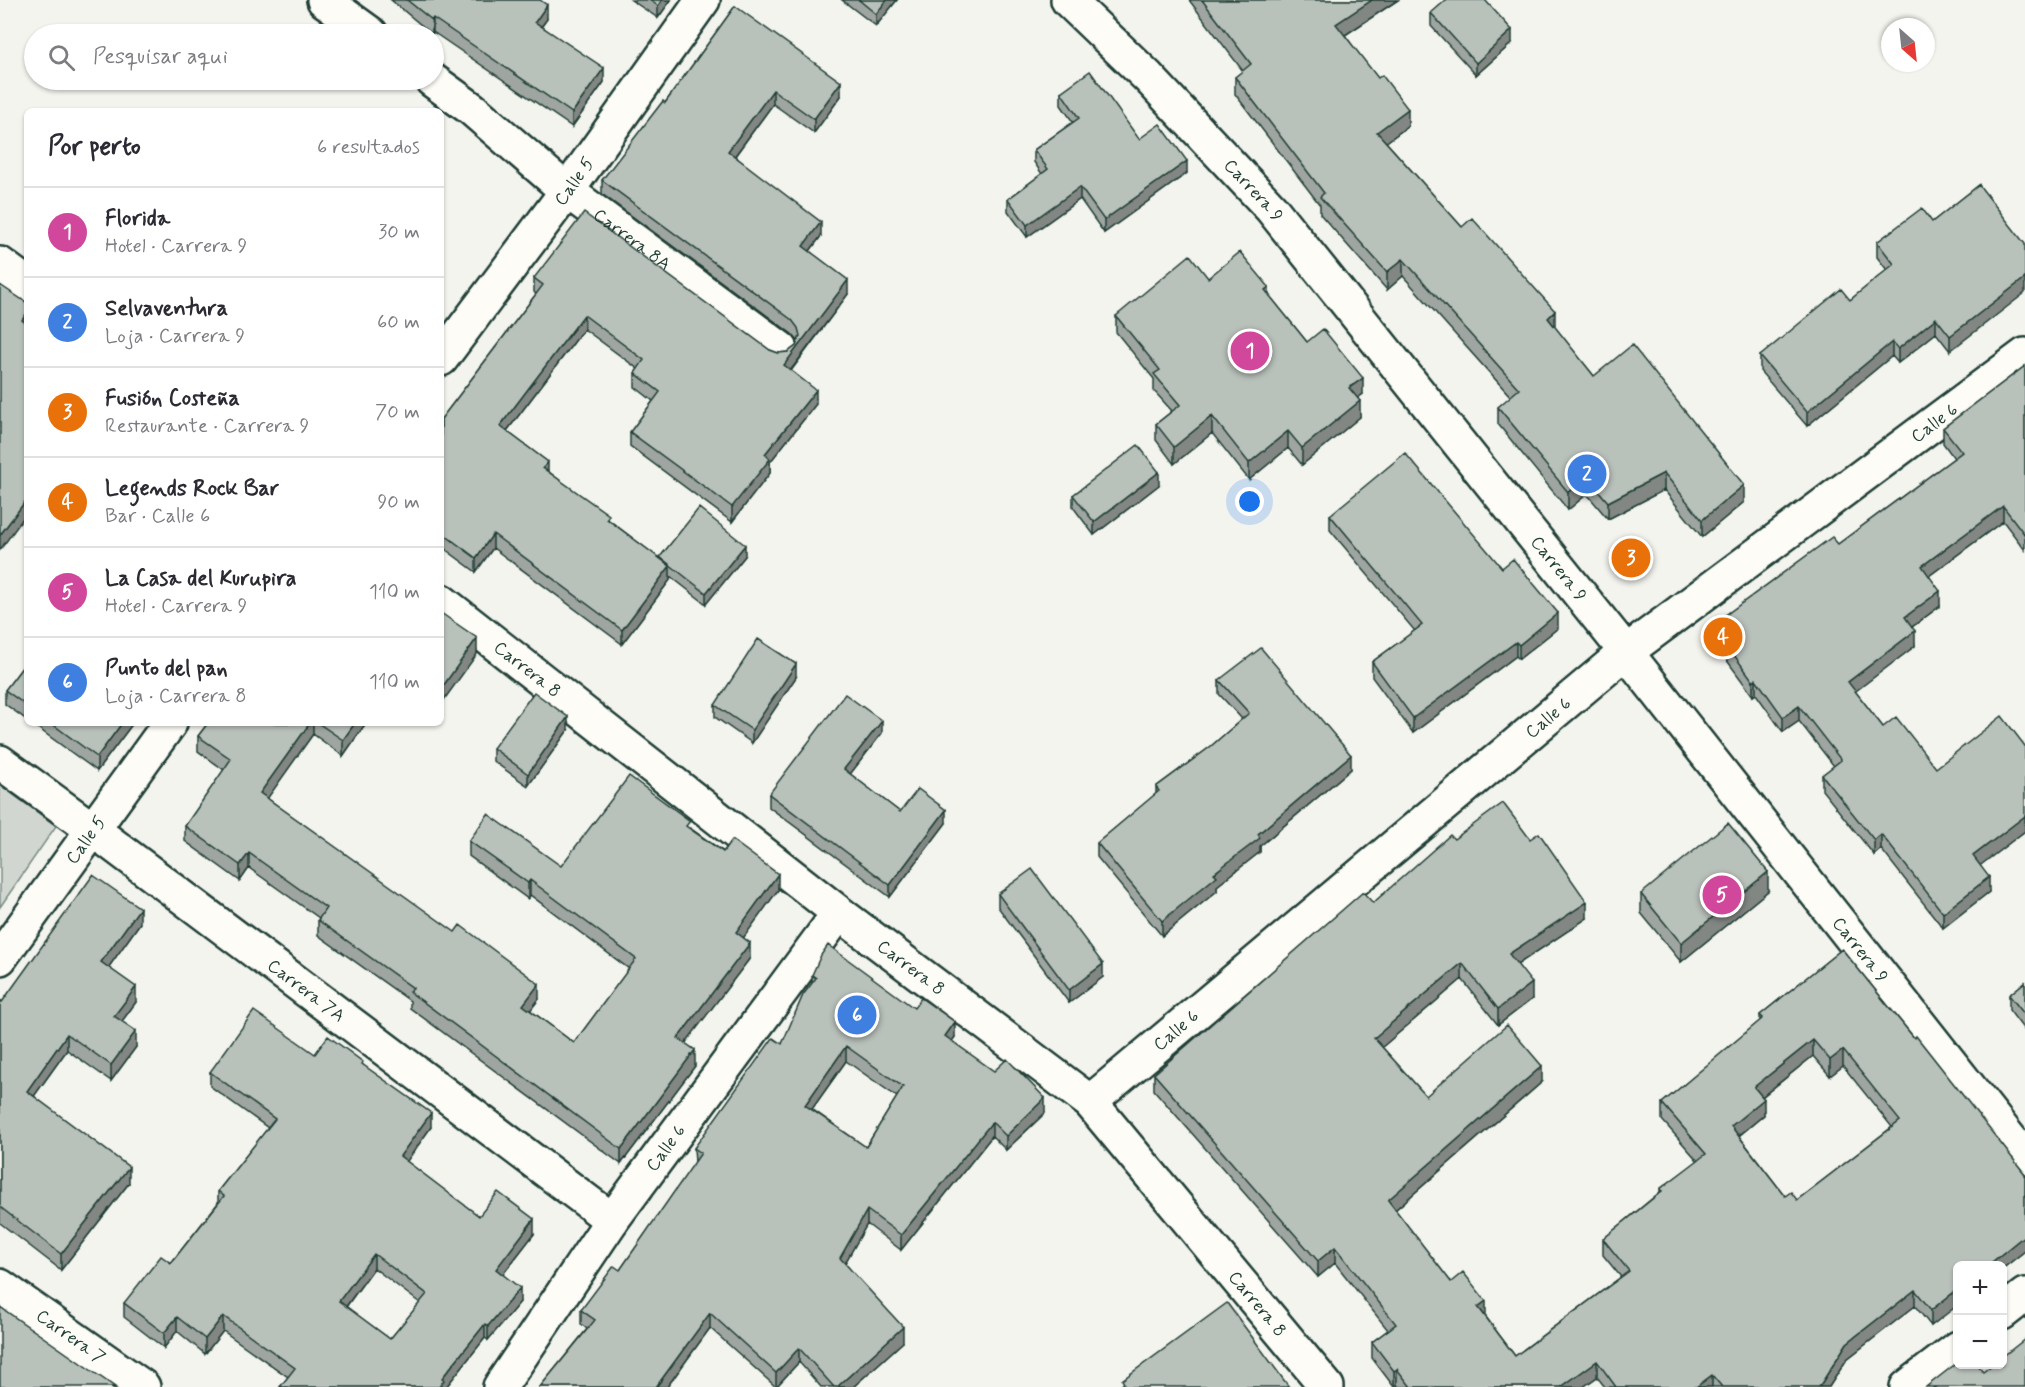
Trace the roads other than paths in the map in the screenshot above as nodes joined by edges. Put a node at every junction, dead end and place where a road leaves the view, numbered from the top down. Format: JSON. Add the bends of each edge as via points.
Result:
{"nodes":[{"id":1,"x":324,"y":0,"type":"edge"},
{"id":2,"x":703,"y":0,"type":"edge"},
{"id":3,"x":1080,"y":4,"type":"edge"},
{"id":4,"x":357,"y":24,"type":"edge"},
{"id":5,"x":444,"y":89,"type":"edge"},
{"id":6,"x":567,"y":192,"type":"junction"},
{"id":7,"x":0,"y":264,"type":"edge"},
{"id":8,"x":24,"y":282,"type":"edge"},
{"id":9,"x":781,"y":349,"type":"dead end"},
{"id":10,"x":444,"y":355,"type":"edge"},
{"id":11,"x":2025,"y":355,"type":"edge"},
{"id":12,"x":444,"y":603,"type":"edge"},
{"id":13,"x":1626,"y":652,"type":"junction"},
{"id":14,"x":168,"y":726,"type":"edge"},
{"id":15,"x":0,"y":762,"type":"edge"},
{"id":16,"x":92,"y":829,"type":"junction"},
{"id":17,"x":838,"y":913,"type":"junction"},
{"id":18,"x":0,"y":958,"type":"edge"},
{"id":19,"x":1090,"y":1102,"type":"junction"},
{"id":20,"x":2025,"y":1158,"type":"edge"},
{"id":21,"x":612,"y":1221,"type":"junction"},
{"id":22,"x":0,"y":1286,"type":"edge"},
{"id":23,"x":2025,"y":1295,"type":"edge"},
{"id":24,"x":2007,"y":1309,"type":"edge"},
{"id":25,"x":1953,"y":1352,"type":"edge"},
{"id":26,"x":143,"y":1387,"type":"edge"},
{"id":27,"x":500,"y":1387,"type":"edge"},
{"id":28,"x":1327,"y":1387,"type":"edge"},
{"id":29,"x":1907,"y":1387,"type":"edge"}],
"edges":[{"from":1,"to":4,"type":"street"},
{"from":2,"to":6,"type":"street","name":"Calle 5"},
{"from":3,"to":13,"type":"street","name":"Carrera 9","via":[[1271,208]]},
{"from":5,"to":6,"type":"street","name":"Carrera 8A"},
{"from":6,"to":9,"type":"street","name":"Carrera 8A"},
{"from":6,"to":10,"type":"street","name":"Calle 5"},
{"from":7,"to":8,"type":"street"},
{"from":11,"to":13,"type":"street","name":"Calle 6"},
{"from":12,"to":17,"type":"street","name":"Carrera 8"},
{"from":13,"to":19,"type":"street","name":"Calle 6"},
{"from":13,"to":20,"type":"street","name":"Carrera 9"},
{"from":14,"to":16,"type":"street","name":"Calle 5"},
{"from":15,"to":16,"type":"street","name":"Carrera 7A"},
{"from":16,"to":18,"type":"street","name":"Calle 5"},
{"from":16,"to":21,"type":"street","name":"Carrera 7A"},
{"from":17,"to":19,"type":"street","name":"Carrera 8"},
{"from":17,"to":21,"type":"street","name":"Calle 6"},
{"from":19,"to":28,"type":"street","name":"Carrera 8"},
{"from":21,"to":27,"type":"street","name":"Calle 6"},
{"from":22,"to":26,"type":"street","name":"Carrera 7"},
{"from":23,"to":24,"type":"street"},
{"from":25,"to":29,"type":"street"}]}
